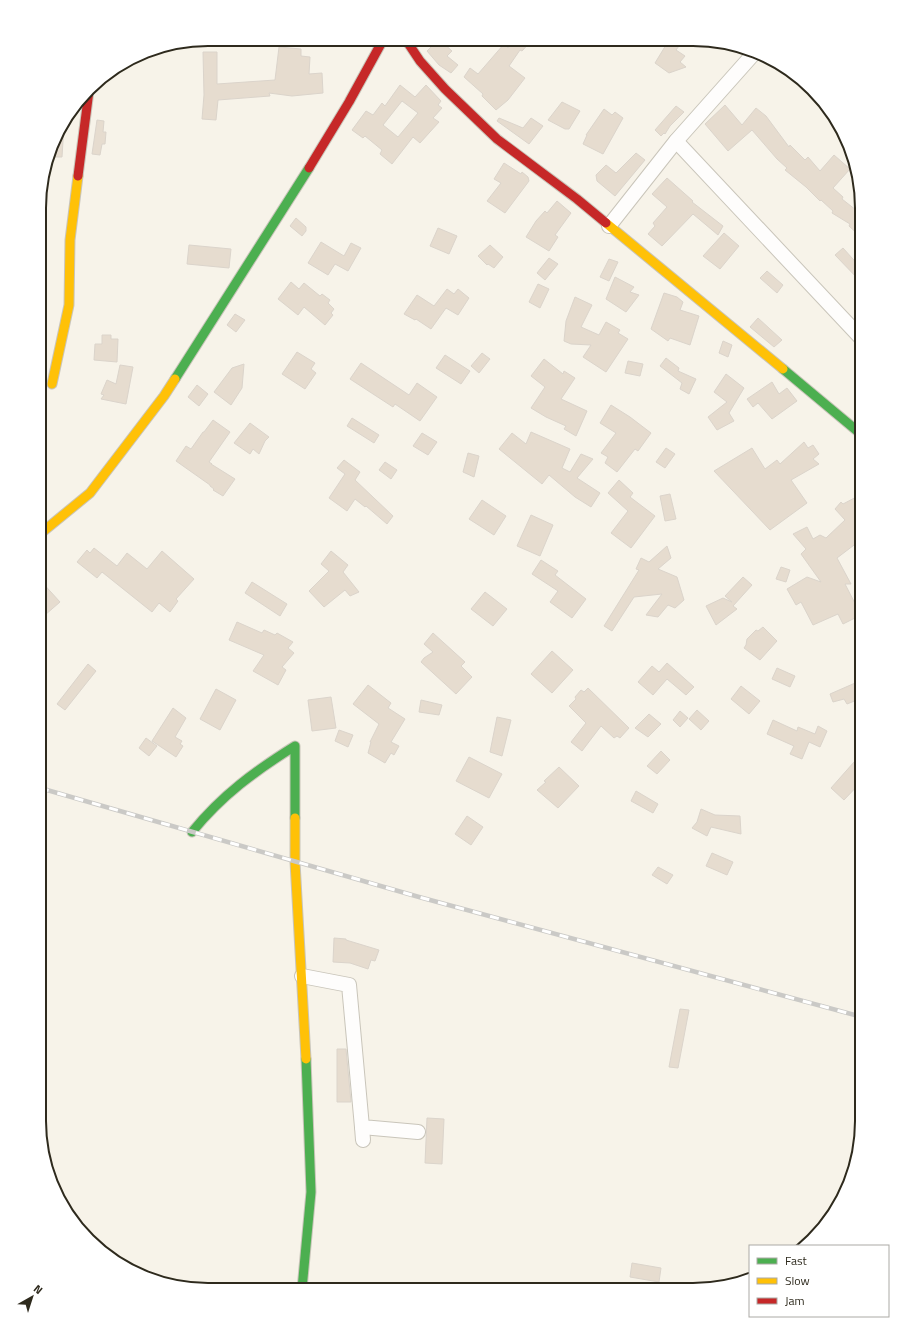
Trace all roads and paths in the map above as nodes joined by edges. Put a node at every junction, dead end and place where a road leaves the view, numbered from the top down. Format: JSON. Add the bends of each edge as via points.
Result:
{"nodes":[{"id":1,"x":380,"y":46,"type":"edge"},
{"id":2,"x":410,"y":46,"type":"edge"},
{"id":3,"x":751,"y":57,"type":"edge"},
{"id":4,"x":88,"y":99,"type":"edge"},
{"id":5,"x":676,"y":141,"type":"junction"},
{"id":6,"x":609,"y":226,"type":"junction"},
{"id":7,"x":855,"y":332,"type":"edge"},
{"id":8,"x":52,"y":384,"type":"dead end"},
{"id":9,"x":855,"y":429,"type":"edge"},
{"id":10,"x":46,"y":529,"type":"edge"},
{"id":11,"x":192,"y":832,"type":"dead end"},
{"id":12,"x":302,"y":976,"type":"junction"},
{"id":13,"x":418,"y":1132,"type":"dead end"},
{"id":14,"x":303,"y":1283,"type":"edge"}],
"edges":[{"from":1,"to":10,"type":"street","via":[[304,176],[164,396],[90,493]]},
{"from":2,"to":6,"type":"street","via":[[445,89],[498,139]]},
{"from":3,"to":5,"type":"street"},
{"from":4,"to":8,"type":"street","via":[[70,240],[69,305]]},
{"from":5,"to":6,"type":"street"},
{"from":5,"to":7,"type":"street"},
{"from":6,"to":9,"type":"street"},
{"from":11,"to":12,"type":"street","via":[[206,814],[232,789],[294,746],[295,862]]},
{"from":12,"to":13,"type":"street","via":[[349,985],[363,1134]]},
{"from":12,"to":14,"type":"street","via":[[311,1192]]}]}
